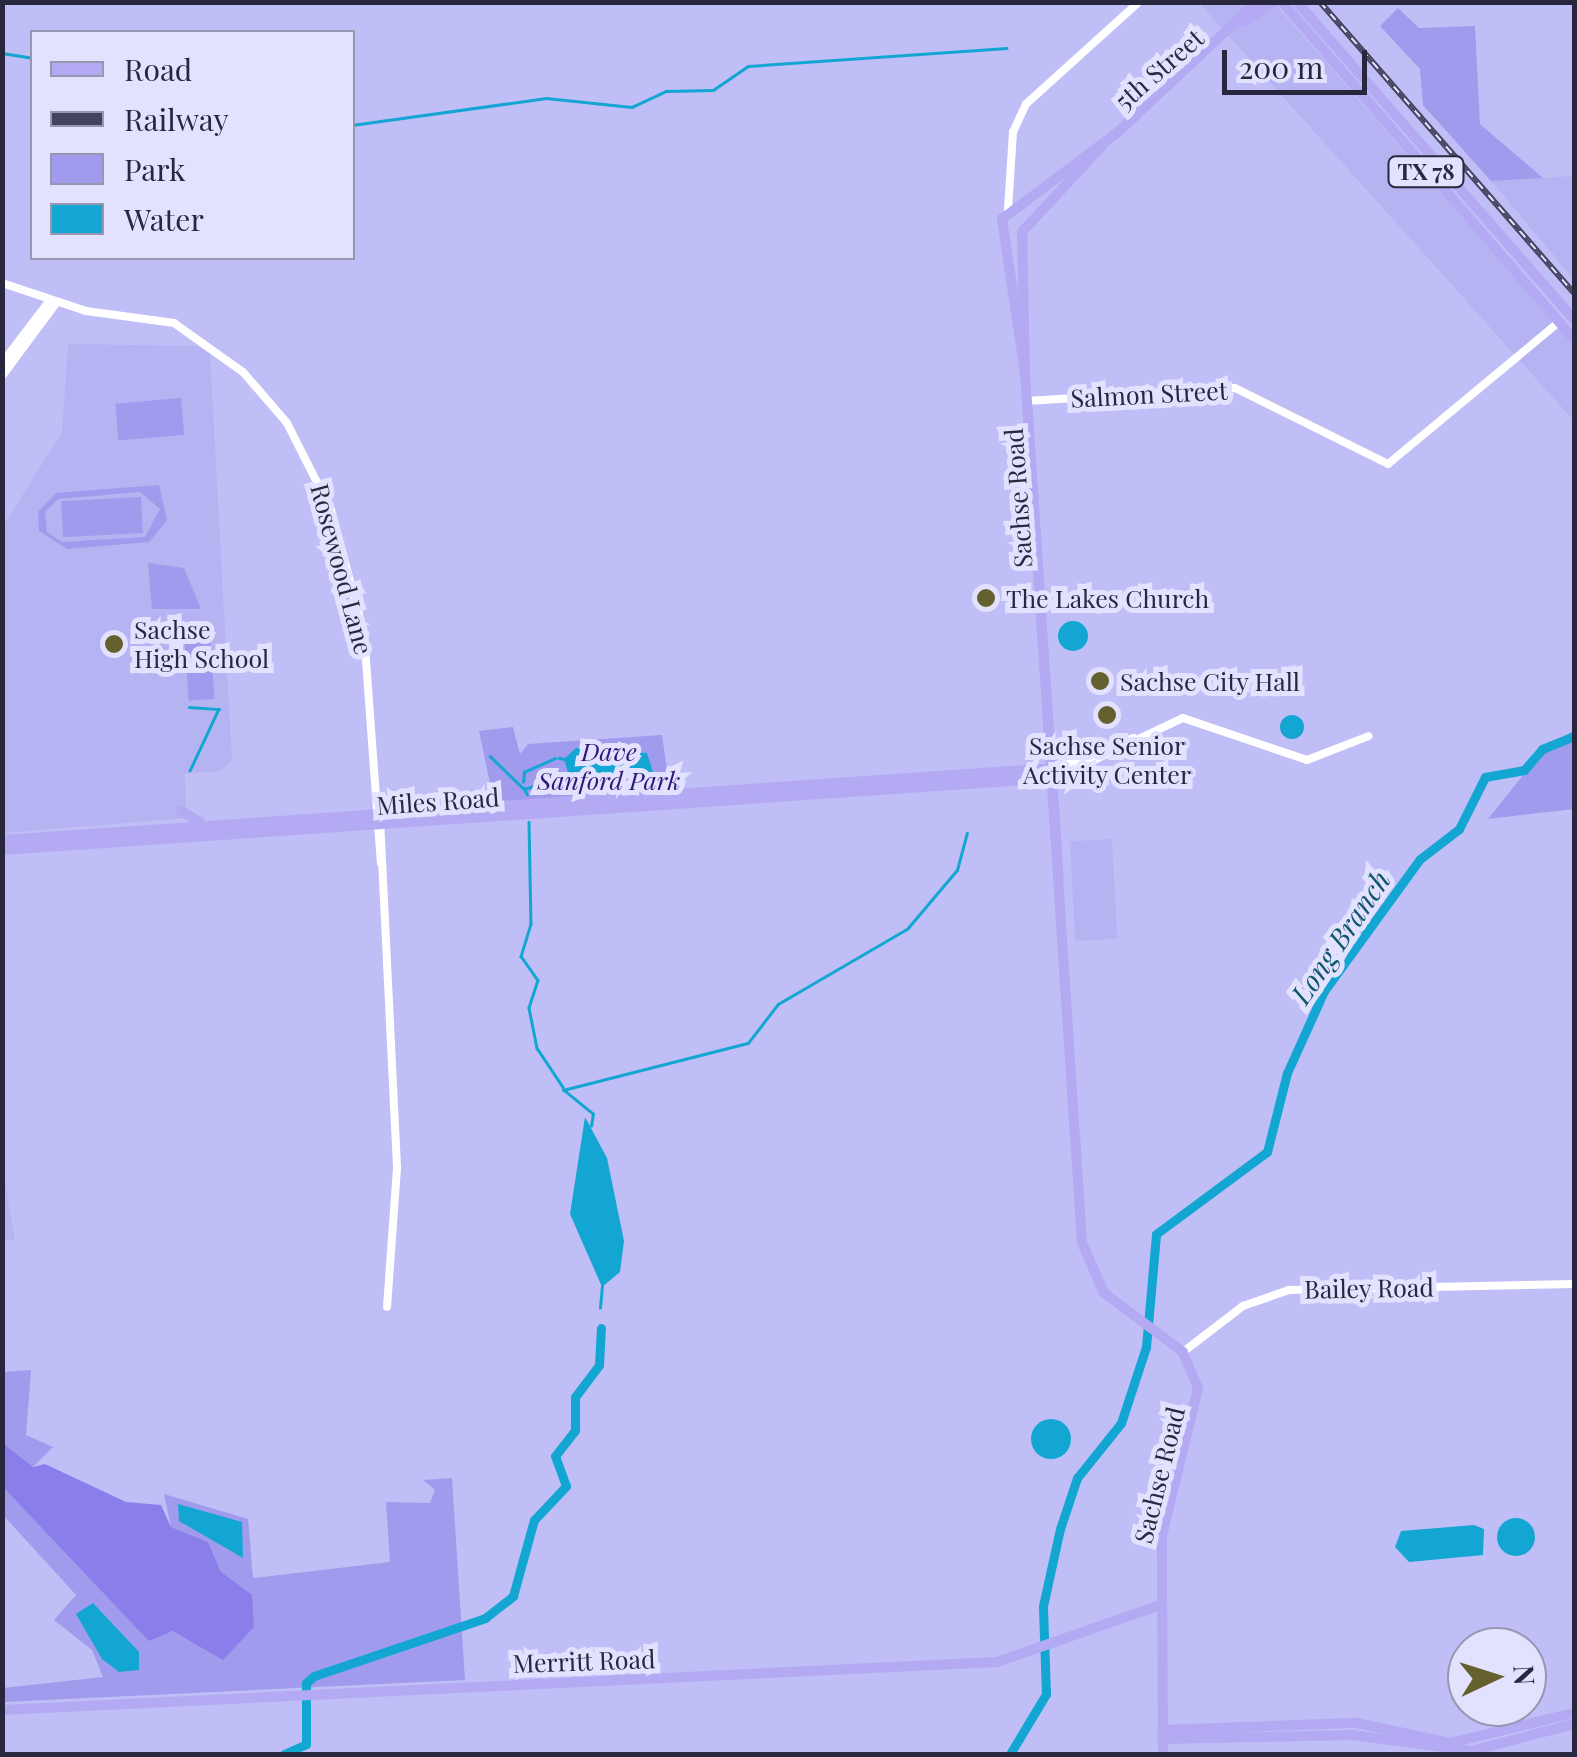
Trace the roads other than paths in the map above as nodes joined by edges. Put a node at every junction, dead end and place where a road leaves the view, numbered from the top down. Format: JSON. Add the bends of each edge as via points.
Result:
{"nodes":[{"id":1,"x":1139,"y":2,"type":"edge"},
{"id":2,"x":1257,"y":2,"type":"edge"},
{"id":3,"x":1272,"y":2,"type":"edge"},
{"id":4,"x":1282,"y":2,"type":"edge"},
{"id":5,"x":1297,"y":2,"type":"edge"},
{"id":6,"x":1243,"y":22,"type":"junction"},
{"id":7,"x":1102,"y":146,"type":"junction"},
{"id":8,"x":1438,"y":164,"type":"junction"},
{"id":9,"x":1427,"y":173,"type":"junction"},
{"id":10,"x":1012,"y":190,"type":"junction"},
{"id":11,"x":1022,"y":206,"type":"junction"},
{"id":12,"x":1008,"y":209,"type":"junction"},
{"id":13,"x":1031,"y":219,"type":"junction"},
{"id":14,"x":1006,"y":228,"type":"junction"},
{"id":15,"x":1022,"y":232,"type":"junction"},
{"id":16,"x":2,"y":283,"type":"edge"},
{"id":17,"x":53,"y":301,"type":"junction"},
{"id":18,"x":1574,"y":320,"type":"edge"},
{"id":19,"x":1559,"y":322,"type":"junction"},
{"id":20,"x":1574,"y":339,"type":"edge"},
{"id":21,"x":2,"y":362,"type":"edge"},
{"id":22,"x":1025,"y":373,"type":"junction"},
{"id":23,"x":2,"y":376,"type":"edge"},
{"id":24,"x":1027,"y":402,"type":"junction"},
{"id":25,"x":1369,"y":736,"type":"dead end"},
{"id":26,"x":1051,"y":773,"type":"junction"},
{"id":27,"x":856,"y":786,"type":"junction"},
{"id":28,"x":549,"y":800,"type":"junction"},
{"id":29,"x":181,"y":811,"type":"dead end"},
{"id":30,"x":550,"y":814,"type":"junction"},
{"id":31,"x":378,"y":821,"type":"junction"},
{"id":32,"x":211,"y":824,"type":"junction"},
{"id":33,"x":2,"y":840,"type":"edge"},
{"id":34,"x":2,"y":850,"type":"edge"},
{"id":35,"x":1574,"y":1284,"type":"edge"},
{"id":36,"x":386,"y":1307,"type":"dead end"},
{"id":37,"x":1183,"y":1352,"type":"junction"},
{"id":38,"x":1158,"y":1606,"type":"junction"},
{"id":39,"x":2,"y":1710,"type":"edge"},
{"id":40,"x":1574,"y":1713,"type":"edge"},
{"id":41,"x":1574,"y":1724,"type":"edge"},
{"id":42,"x":1162,"y":1734,"type":"junction"},
{"id":43,"x":1163,"y":1754,"type":"edge"}],
"edges":[{"from":1,"to":10,"type":"street","via":[[1026,104],[1013,132]]},
{"from":2,"to":6,"type":"main road","name":"5th Street"},
{"from":3,"to":6,"type":"main road","name":"5th Street"},
{"from":4,"to":9,"type":"main road","number":"TX 78"},
{"from":5,"to":8,"type":"main road","number":"TX 78"},
{"from":6,"to":7,"type":"main road","name":"5th Street"},
{"from":7,"to":11,"type":"main road","name":"5th Street"},
{"from":7,"to":13,"type":"main road","name":"5th Street"},
{"from":8,"to":9,"type":"main road"},
{"from":8,"to":18,"type":"main road","number":"TX 78"},
{"from":9,"to":19,"type":"main road","number":"TX 78"},
{"from":10,"to":11,"type":"street"},
{"from":10,"to":12,"type":"street"},
{"from":11,"to":12,"type":"main road"},
{"from":11,"to":13,"type":"main road"},
{"from":12,"to":14,"type":"main road"},
{"from":13,"to":15,"type":"main road"},
{"from":14,"to":15,"type":"main road"},
{"from":14,"to":22,"type":"main road","name":"Sachse Road"},
{"from":15,"to":22,"type":"main road","name":"Sachse Road"},
{"from":16,"to":17,"type":"street","name":"Rosewood Lane"},
{"from":17,"to":21,"type":"street"},
{"from":17,"to":23,"type":"street"},
{"from":17,"to":31,"type":"street","name":"Rosewood Lane","via":[[146,314],[193,333],[243,372],[302,446],[331,510],[364,633]]},
{"from":19,"to":20,"type":"main road","number":"TX 78"},
{"from":19,"to":24,"type":"street","name":"Salmon Street","via":[[1388,464],[1235,388]]},
{"from":22,"to":24,"type":"main road","name":"Sachse Road"},
{"from":24,"to":26,"type":"main road","name":"Sachse Road"},
{"from":25,"to":26,"type":"street","via":[[1307,760],[1197,718]]},
{"from":26,"to":27,"type":"main road","name":"Miles Road"},
{"from":26,"to":37,"type":"main road","name":"Sachse Road","via":[[1082,1243],[1099,1286]]},
{"from":27,"to":28,"type":"main road","name":"Miles Road"},
{"from":27,"to":30,"type":"main road","name":"Miles Road"},
{"from":28,"to":30,"type":"main road"},
{"from":28,"to":31,"type":"main road","name":"Miles Road"},
{"from":29,"to":32,"type":"main road"},
{"from":30,"to":31,"type":"main road","name":"Miles Road"},
{"from":31,"to":32,"type":"main road","name":"Miles Road"},
{"from":31,"to":34,"type":"main road","name":"Miles Road"},
{"from":31,"to":36,"type":"street","name":"Rosewood Lane","via":[[397,1168]]},
{"from":32,"to":33,"type":"main road","name":"Miles Road"},
{"from":35,"to":37,"type":"street","name":"Bailey Road","via":[[1288,1290],[1243,1306]]},
{"from":37,"to":38,"type":"main road","name":"Sachse Road","via":[[1198,1406],[1162,1536]]},
{"from":38,"to":39,"type":"main road","name":"Merritt Road","via":[[1029,1654]]},
{"from":38,"to":42,"type":"main road","name":"Sachse Road"},
{"from":40,"to":42,"type":"main road","via":[[1450,1742],[1346,1723]]},
{"from":41,"to":42,"type":"main road","via":[[1471,1751],[1354,1736]]},
{"from":42,"to":43,"type":"main road","name":"Sachse Road"}]}
